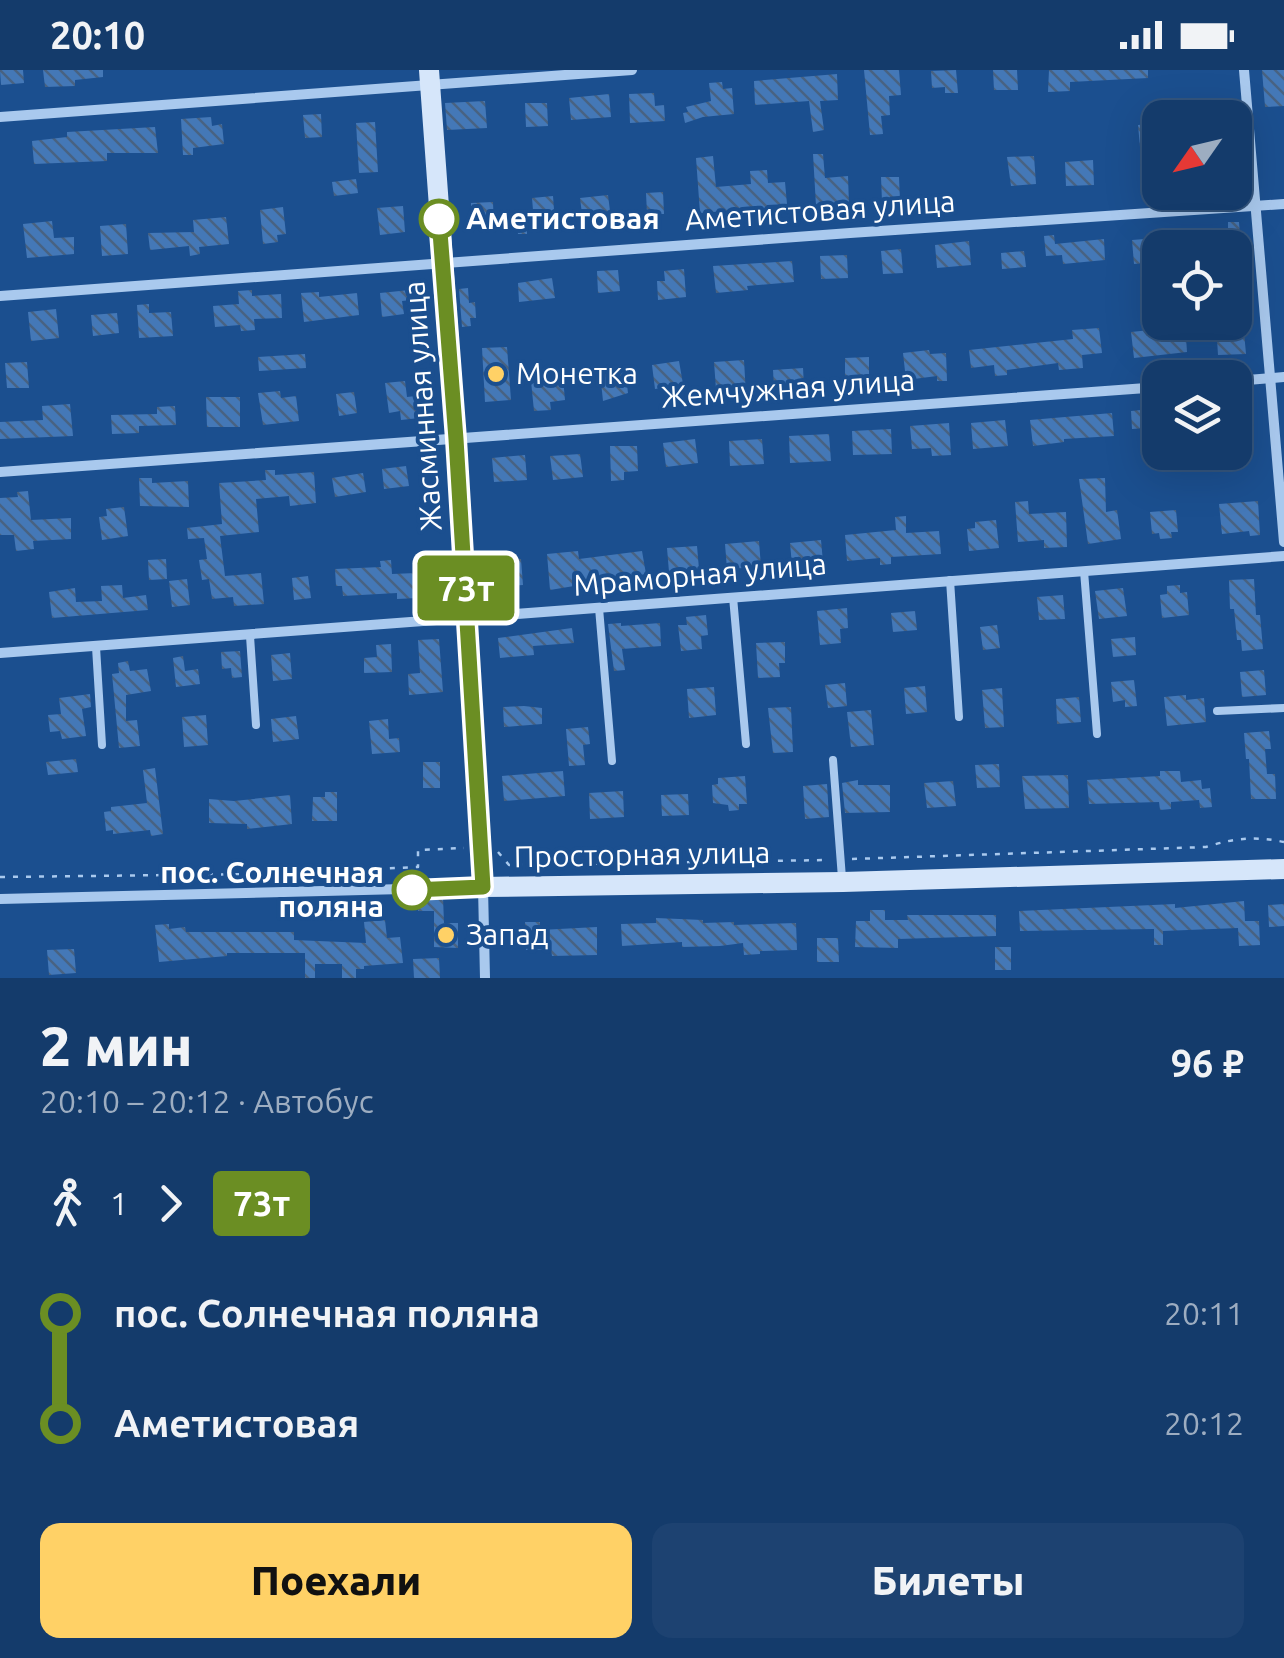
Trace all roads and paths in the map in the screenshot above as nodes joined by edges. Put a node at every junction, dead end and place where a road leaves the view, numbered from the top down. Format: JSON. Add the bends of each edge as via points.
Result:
{"nodes":[{"id":1,"x":632,"y":70,"type":"edge"},
{"id":2,"x":1244,"y":70,"type":"edge"},
{"id":3,"x":429,"y":77,"type":"edge"},
{"id":4,"x":0,"y":117,"type":"edge"},
{"id":5,"x":1284,"y":204,"type":"edge"},
{"id":6,"x":1256,"y":207,"type":"junction"},
{"id":7,"x":443,"y":264,"type":"junction"},
{"id":8,"x":0,"y":296,"type":"edge"},
{"id":9,"x":1271,"y":378,"type":"junction"},
{"id":10,"x":1284,"y":378,"type":"edge"},
{"id":11,"x":1252,"y":380,"type":"edge"},
{"id":12,"x":1142,"y":388,"type":"edge"},
{"id":13,"x":456,"y":439,"type":"junction"},
{"id":14,"x":0,"y":472,"type":"edge"},
{"id":15,"x":1284,"y":542,"type":"edge"},
{"id":16,"x":1284,"y":556,"type":"edge"},
{"id":17,"x":1084,"y":571,"type":"junction"},
{"id":18,"x":950,"y":580,"type":"junction"},
{"id":19,"x":733,"y":597,"type":"junction"},
{"id":20,"x":599,"y":608,"type":"junction"},
{"id":21,"x":468,"y":619,"type":"junction"},
{"id":22,"x":250,"y":636,"type":"junction"},
{"id":23,"x":96,"y":647,"type":"junction"},
{"id":24,"x":0,"y":653,"type":"edge"},
{"id":25,"x":1284,"y":708,"type":"edge"},
{"id":26,"x":1216,"y":712,"type":"dead end"},
{"id":27,"x":959,"y":717,"type":"dead end"},
{"id":28,"x":256,"y":725,"type":"dead end"},
{"id":29,"x":1097,"y":734,"type":"dead end"},
{"id":30,"x":102,"y":744,"type":"dead end"},
{"id":31,"x":746,"y":744,"type":"dead end"},
{"id":32,"x":833,"y":760,"type":"dead end"},
{"id":33,"x":612,"y":761,"type":"dead end"},
{"id":34,"x":1284,"y":842,"type":"edge"},
{"id":35,"x":494,"y":847,"type":"dead end"},
{"id":36,"x":471,"y":848,"type":"dead end"},
{"id":37,"x":842,"y":859,"type":"junction"},
{"id":38,"x":1284,"y":869,"type":"edge"},
{"id":39,"x":0,"y":877,"type":"edge"},
{"id":40,"x":843,"y":882,"type":"junction"},
{"id":41,"x":483,"y":887,"type":"junction"},
{"id":42,"x":0,"y":899,"type":"edge"},
{"id":43,"x":485,"y":978,"type":"edge"}],
"edges":[{"from":1,"to":3,"type":"street"},
{"from":2,"to":6,"type":"street"},
{"from":3,"to":4,"type":"street"},
{"from":3,"to":7,"type":"street","name":"Жасминная улица"},
{"from":5,"to":6,"type":"street","name":"Аметистовая улица"},
{"from":6,"to":7,"type":"street","name":"Аметистовая улица"},
{"from":6,"to":9,"type":"street"},
{"from":7,"to":8,"type":"street","name":"Аметистовая улица"},
{"from":7,"to":13,"type":"street","name":"Жасминная улица"},
{"from":9,"to":10,"type":"street"},
{"from":9,"to":11,"type":"street"},
{"from":9,"to":15,"type":"street"},
{"from":12,"to":13,"type":"street","name":"Жемчужная улица"},
{"from":13,"to":14,"type":"street","name":"Жемчужная улица"},
{"from":13,"to":21,"type":"street","name":"Жасминная улица"},
{"from":16,"to":17,"type":"street","name":"Мраморная улица"},
{"from":17,"to":18,"type":"street","name":"Мраморная улица"},
{"from":17,"to":29,"type":"lane"},
{"from":18,"to":19,"type":"street","name":"Мраморная улица"},
{"from":18,"to":27,"type":"lane"},
{"from":19,"to":20,"type":"street","name":"Мраморная улица"},
{"from":19,"to":31,"type":"lane"},
{"from":20,"to":21,"type":"street","name":"Мраморная улица"},
{"from":20,"to":33,"type":"lane"},
{"from":21,"to":22,"type":"street","name":"Мраморная улица"},
{"from":21,"to":41,"type":"street","name":"Жасминная улица"},
{"from":22,"to":23,"type":"street","name":"Мраморная улица"},
{"from":22,"to":28,"type":"lane"},
{"from":23,"to":24,"type":"street","name":"Мраморная улица"},
{"from":23,"to":30,"type":"lane"},
{"from":25,"to":26,"type":"lane"},
{"from":32,"to":37,"type":"lane"},
{"from":34,"to":37,"type":"path","via":[[1233,838],[1206,846]]},
{"from":35,"to":37,"type":"path","via":[[509,864]]},
{"from":36,"to":39,"type":"path","via":[[418,850],[418,867]]},
{"from":37,"to":40,"type":"lane"},
{"from":38,"to":40,"type":"street","name":"Просторная улица"},
{"from":40,"to":41,"type":"street","name":"Просторная улица"},
{"from":41,"to":42,"type":"street","name":"Просторная улица"},
{"from":41,"to":43,"type":"street","name":"Жасминная улица"}]}
